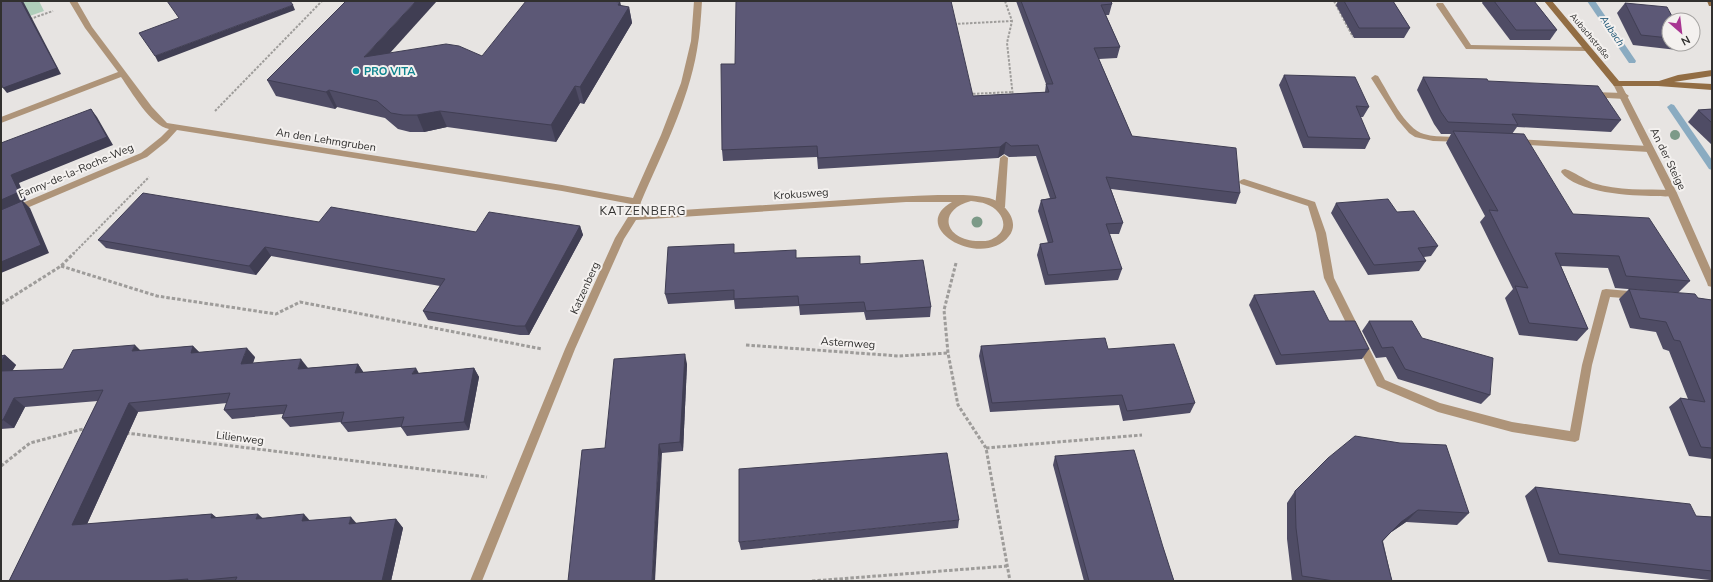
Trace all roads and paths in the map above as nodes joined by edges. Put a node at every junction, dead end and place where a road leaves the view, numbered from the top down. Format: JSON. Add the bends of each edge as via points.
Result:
{"nodes":[{"id":1,"x":322,"y":1,"type":"edge"},
{"id":2,"x":698,"y":1,"type":"edge"},
{"id":3,"x":1005,"y":1,"type":"edge"},
{"id":4,"x":1334,"y":1,"type":"edge"},
{"id":5,"x":1548,"y":1,"type":"edge"},
{"id":6,"x":74,"y":2,"type":"edge"},
{"id":7,"x":1440,"y":5,"type":"dead end"},
{"id":8,"x":23,"y":21,"type":"edge"},
{"id":9,"x":1012,"y":21,"type":"junction"},
{"id":10,"x":950,"y":24,"type":"edge"},
{"id":11,"x":1353,"y":37,"type":"dead end"},
{"id":12,"x":1587,"y":49,"type":"junction"},
{"id":13,"x":123,"y":73,"type":"junction"},
{"id":14,"x":1712,"y":73,"type":"edge"},
{"id":15,"x":1375,"y":78,"type":"dead end"},
{"id":16,"x":1617,"y":84,"type":"junction"},
{"id":17,"x":1658,"y":84,"type":"junction"},
{"id":18,"x":1712,"y":87,"type":"edge"},
{"id":19,"x":1012,"y":92,"type":"junction"},
{"id":20,"x":965,"y":94,"type":"edge"},
{"id":21,"x":1585,"y":94,"type":"edge"},
{"id":22,"x":1625,"y":96,"type":"junction"},
{"id":23,"x":1014,"y":99,"type":"edge"},
{"id":24,"x":1,"y":120,"type":"edge"},
{"id":25,"x":175,"y":127,"type":"junction"},
{"id":26,"x":196,"y":130,"type":"junction"},
{"id":27,"x":1468,"y":140,"type":"edge"},
{"id":28,"x":1508,"y":142,"type":"edge"},
{"id":29,"x":1649,"y":149,"type":"junction"},
{"id":30,"x":1004,"y":158,"type":"edge"},
{"id":31,"x":1566,"y":172,"type":"dead end"},
{"id":32,"x":153,"y":174,"type":"dead end"},
{"id":33,"x":1244,"y":182,"type":"dead end"},
{"id":34,"x":1672,"y":193,"type":"junction"},
{"id":35,"x":971,"y":198,"type":"junction"},
{"id":36,"x":636,"y":202,"type":"junction"},
{"id":37,"x":1000,"y":207,"type":"junction"},
{"id":38,"x":1,"y":216,"type":"edge"},
{"id":39,"x":633,"y":217,"type":"junction"},
{"id":40,"x":957,"y":258,"type":"dead end"},
{"id":41,"x":61,"y":266,"type":"junction"},
{"id":42,"x":1712,"y":283,"type":"edge"},
{"id":43,"x":1644,"y":296,"type":"edge"},
{"id":44,"x":1,"y":304,"type":"edge"},
{"id":45,"x":746,"y":345,"type":"dead end"},
{"id":46,"x":542,"y":349,"type":"dead end"},
{"id":47,"x":948,"y":353,"type":"junction"},
{"id":48,"x":88,"y":428,"type":"edge"},
{"id":49,"x":119,"y":432,"type":"edge"},
{"id":50,"x":1142,"y":435,"type":"dead end"},
{"id":51,"x":986,"y":448,"type":"junction"},
{"id":52,"x":1,"y":466,"type":"edge"},
{"id":53,"x":487,"y":477,"type":"dead end"},
{"id":54,"x":1007,"y":566,"type":"junction"},
{"id":55,"x":476,"y":581,"type":"edge"},
{"id":56,"x":812,"y":581,"type":"edge"},
{"id":57,"x":1010,"y":581,"type":"edge"}],
"edges":[{"from":1,"to":26,"type":"path"},
{"from":2,"to":36,"type":"street","name":"Katzenberg","via":[[697,30],[685,86]]},
{"from":3,"to":9,"type":"path"},
{"from":4,"to":11,"type":"path"},
{"from":5,"to":12,"type":"main road","name":"Aubachstraße"},
{"from":6,"to":8,"type":"path"},
{"from":6,"to":13,"type":"street","name":"An den Lehmgruben","via":[[89,28]]},
{"from":7,"to":12,"type":"street","via":[[1469,47]]},
{"from":9,"to":10,"type":"path"},
{"from":9,"to":19,"type":"path","via":[[1007,43]]},
{"from":12,"to":16,"type":"main road","name":"Aubachstraße"},
{"from":13,"to":24,"type":"street"},
{"from":13,"to":25,"type":"street","name":"An den Lehmgruben","via":[[164,125]]},
{"from":14,"to":17,"type":"main road"},
{"from":15,"to":27,"type":"street","via":[[1406,124],[1418,135]]},
{"from":16,"to":17,"type":"main road"},
{"from":16,"to":22,"type":"street","name":"An der Steige"},
{"from":17,"to":18,"type":"main road"},
{"from":19,"to":20,"type":"path"},
{"from":19,"to":23,"type":"path"},
{"from":21,"to":22,"type":"street"},
{"from":22,"to":29,"type":"street","name":"An der Steige"},
{"from":25,"to":26,"type":"street","name":"An den Lehmgruben"},
{"from":25,"to":38,"type":"street","name":"Fanny-de-la-Roche-Weg","via":[[144,155]]},
{"from":26,"to":36,"type":"street","name":"An den Lehmgruben"},
{"from":28,"to":29,"type":"street"},
{"from":29,"to":34,"type":"street","name":"An der Steige"},
{"from":30,"to":37,"type":"street"},
{"from":31,"to":34,"type":"street","via":[[1579,182],[1595,188]]},
{"from":32,"to":41,"type":"path"},
{"from":33,"to":43,"type":"street","via":[[1312,204],[1321,233],[1328,278],[1381,383],[1438,407],[1512,427],[1575,437],[1587,365],[1606,293]]},
{"from":34,"to":42,"type":"street","name":"An der Steige"},
{"from":35,"to":37,"type":"street","name":"Krokusweg","via":[[987,200]]},
{"from":35,"to":37,"type":"street","name":"Krokusweg","via":[[952,204],[943,217],[948,233],[965,244],[987,245],[1004,236],[1009,222]]},
{"from":35,"to":39,"type":"street","name":"Krokusweg","via":[[906,199]]},
{"from":36,"to":39,"type":"street","name":"Katzenberg"},
{"from":39,"to":55,"type":"street","name":"Katzenberg","via":[[620,238],[570,349]]},
{"from":40,"to":47,"type":"path","via":[[944,310]]},
{"from":41,"to":44,"type":"path"},
{"from":41,"to":46,"type":"path","via":[[157,296],[276,314],[300,302]]},
{"from":45,"to":47,"type":"path","name":"Asternweg","via":[[899,356]]},
{"from":47,"to":51,"type":"path","via":[[958,406]]},
{"from":48,"to":52,"type":"path","via":[[30,443]]},
{"from":49,"to":53,"type":"path","name":"Lilienweg"},
{"from":50,"to":51,"type":"path"},
{"from":51,"to":54,"type":"path"},
{"from":54,"to":56,"type":"path"},
{"from":54,"to":57,"type":"path"}]}
